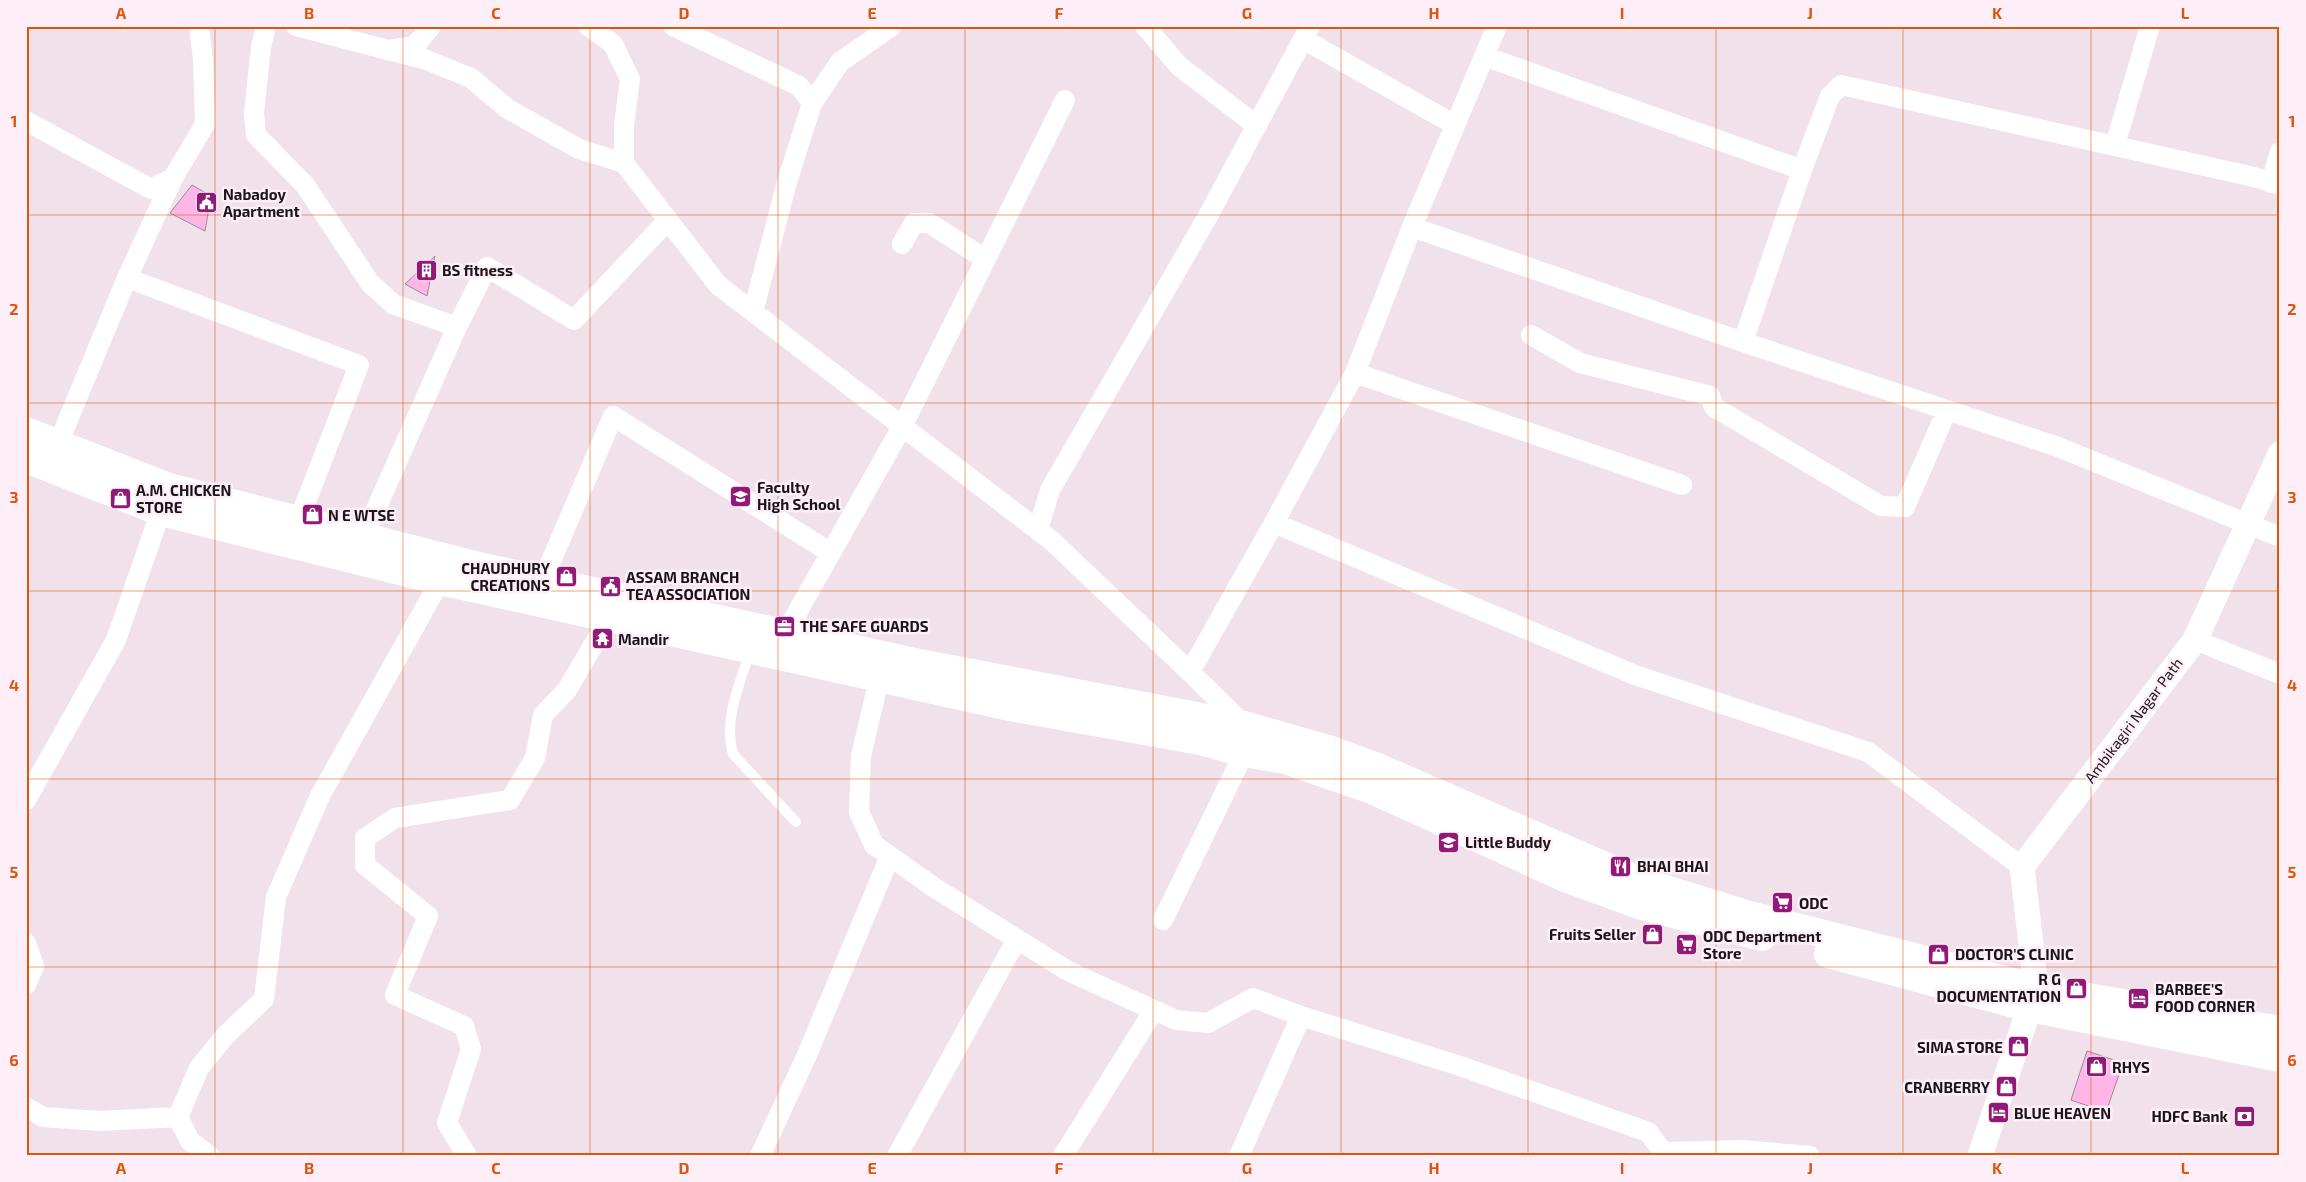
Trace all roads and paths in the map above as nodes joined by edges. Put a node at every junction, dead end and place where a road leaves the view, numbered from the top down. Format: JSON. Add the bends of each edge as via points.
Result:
{"nodes":[{"id":1,"x":199,"y":26,"type":"edge"},
{"id":2,"x":266,"y":26,"type":"edge"},
{"id":3,"x":296,"y":26,"type":"edge"},
{"id":4,"x":431,"y":26,"type":"edge"},
{"id":5,"x":588,"y":26,"type":"edge"},
{"id":6,"x":673,"y":26,"type":"edge"},
{"id":7,"x":892,"y":26,"type":"edge"},
{"id":8,"x":1145,"y":26,"type":"edge"},
{"id":9,"x":1496,"y":26,"type":"edge"},
{"id":10,"x":2150,"y":26,"type":"edge"},
{"id":11,"x":1307,"y":33,"type":"edge"},
{"id":12,"x":388,"y":50,"type":"junction"},
{"id":13,"x":1484,"y":56,"type":"junction"},
{"id":14,"x":1065,"y":100,"type":"dead end"},
{"id":15,"x":812,"y":103,"type":"junction"},
{"id":16,"x":26,"y":121,"type":"edge"},
{"id":17,"x":1455,"y":125,"type":"junction"},
{"id":18,"x":1257,"y":126,"type":"junction"},
{"id":19,"x":2115,"y":145,"type":"junction"},
{"id":20,"x":2280,"y":152,"type":"edge"},
{"id":21,"x":624,"y":163,"type":"junction"},
{"id":22,"x":1802,"y":170,"type":"junction"},
{"id":23,"x":173,"y":178,"type":"junction"},
{"id":24,"x":2275,"y":184,"type":"edge"},
{"id":25,"x":668,"y":220,"type":"junction"},
{"id":26,"x":1412,"y":227,"type":"junction"},
{"id":27,"x":902,"y":244,"type":"dead end"},
{"id":28,"x":986,"y":259,"type":"junction"},
{"id":29,"x":127,"y":278,"type":"junction"},
{"id":30,"x":753,"y":312,"type":"junction"},
{"id":31,"x":457,"y":328,"type":"junction"},
{"id":32,"x":1531,"y":335,"type":"dead end"},
{"id":33,"x":1743,"y":342,"type":"junction"},
{"id":34,"x":1355,"y":373,"type":"junction"},
{"id":35,"x":1947,"y":410,"type":"junction"},
{"id":36,"x":902,"y":427,"type":"junction"},
{"id":37,"x":26,"y":431,"type":"edge"},
{"id":38,"x":58,"y":444,"type":"junction"},
{"id":39,"x":2280,"y":454,"type":"edge"},
{"id":40,"x":26,"y":458,"type":"edge"},
{"id":41,"x":1682,"y":485,"type":"dead end"},
{"id":42,"x":165,"y":499,"type":"junction"},
{"id":43,"x":299,"y":520,"type":"junction"},
{"id":44,"x":1274,"y":523,"type":"junction"},
{"id":45,"x":2247,"y":525,"type":"junction"},
{"id":46,"x":1038,"y":530,"type":"junction"},
{"id":47,"x":364,"y":536,"type":"junction"},
{"id":48,"x":2280,"y":537,"type":"edge"},
{"id":49,"x":831,"y":553,"type":"junction"},
{"id":50,"x":543,"y":580,"type":"junction"},
{"id":51,"x":440,"y":581,"type":"junction"},
{"id":52,"x":608,"y":620,"type":"junction"},
{"id":53,"x":785,"y":634,"type":"junction"},
{"id":54,"x":2195,"y":640,"type":"junction"},
{"id":55,"x":751,"y":650,"type":"junction"},
{"id":56,"x":882,"y":667,"type":"junction"},
{"id":57,"x":1190,"y":672,"type":"junction"},
{"id":58,"x":2280,"y":674,"type":"edge"},
{"id":59,"x":1244,"y":725,"type":"junction"},
{"id":60,"x":1244,"y":753,"type":"junction"},
{"id":61,"x":26,"y":800,"type":"edge"},
{"id":62,"x":796,"y":822,"type":"dead end"},
{"id":63,"x":890,"y":856,"type":"junction"},
{"id":64,"x":2022,"y":867,"type":"junction"},
{"id":65,"x":1163,"y":920,"type":"dead end"},
{"id":66,"x":1017,"y":939,"type":"junction"},
{"id":67,"x":26,"y":943,"type":"edge"},
{"id":68,"x":26,"y":985,"type":"edge"},
{"id":69,"x":2033,"y":998,"type":"junction"},
{"id":70,"x":1154,"y":1010,"type":"junction"},
{"id":71,"x":1301,"y":1016,"type":"junction"},
{"id":72,"x":2280,"y":1030,"type":"edge"},
{"id":73,"x":2280,"y":1058,"type":"edge"},
{"id":74,"x":26,"y":1107,"type":"edge"},
{"id":75,"x":178,"y":1117,"type":"junction"},
{"id":76,"x":1662,"y":1154,"type":"edge"},
{"id":77,"x":210,"y":1156,"type":"edge"},
{"id":78,"x":467,"y":1156,"type":"edge"},
{"id":79,"x":760,"y":1156,"type":"edge"},
{"id":80,"x":897,"y":1156,"type":"edge"},
{"id":81,"x":1063,"y":1156,"type":"edge"},
{"id":82,"x":1239,"y":1156,"type":"edge"},
{"id":83,"x":1810,"y":1156,"type":"edge"},
{"id":84,"x":1980,"y":1156,"type":"edge"}],
"edges":[{"from":1,"to":23,"type":"street","via":[[205,124]]},
{"from":2,"to":31,"type":"street","via":[[260,47],[254,114],[256,135],[306,185],[370,283],[393,304]]},
{"from":3,"to":12,"type":"street"},
{"from":4,"to":12,"type":"street","via":[[415,46]]},
{"from":5,"to":21,"type":"street","via":[[613,44],[630,79],[624,125]]},
{"from":6,"to":15,"type":"street","via":[[800,86]]},
{"from":7,"to":15,"type":"street","via":[[840,62]]},
{"from":8,"to":18,"type":"street","via":[[1179,66]]},
{"from":9,"to":13,"type":"street"},
{"from":10,"to":19,"type":"street"},
{"from":11,"to":17,"type":"street"},
{"from":11,"to":18,"type":"street"},
{"from":12,"to":21,"type":"street","via":[[424,59],[471,78],[508,109],[580,149]]},
{"from":13,"to":17,"type":"street"},
{"from":13,"to":22,"type":"street"},
{"from":14,"to":28,"type":"street"},
{"from":15,"to":30,"type":"street","via":[[787,182]]},
{"from":16,"to":23,"type":"street","via":[[151,189]]},
{"from":17,"to":26,"type":"street"},
{"from":18,"to":46,"type":"street","via":[[1050,490]]},
{"from":19,"to":22,"type":"street","via":[[1841,85],[1830,96]]},
{"from":19,"to":24,"type":"street"},
{"from":20,"to":24,"type":"street"},
{"from":21,"to":25,"type":"street"},
{"from":22,"to":33,"type":"street"},
{"from":23,"to":29,"type":"street"},
{"from":25,"to":30,"type":"street","via":[[718,285]]},
{"from":25,"to":31,"type":"street","via":[[574,320],[487,268]]},
{"from":26,"to":33,"type":"street"},
{"from":26,"to":34,"type":"street"},
{"from":27,"to":28,"type":"street","via":[[914,223],[929,223]]},
{"from":28,"to":36,"type":"street"},
{"from":29,"to":38,"type":"street"},
{"from":29,"to":43,"type":"street","via":[[359,365]]},
{"from":30,"to":36,"type":"street"},
{"from":31,"to":47,"type":"street"},
{"from":32,"to":35,"type":"street","via":[[1580,362],[1710,396],[1714,407],[1881,506],[1905,507]]},
{"from":33,"to":35,"type":"street"},
{"from":34,"to":41,"type":"street"},
{"from":34,"to":44,"type":"street"},
{"from":35,"to":45,"type":"street","via":[[2058,446]]},
{"from":36,"to":46,"type":"street"},
{"from":36,"to":49,"type":"street"},
{"from":37,"to":38,"type":"main road"},
{"from":38,"to":42,"type":"main road"},
{"from":39,"to":45,"type":"street","name":"Ambikagiri Nagar Path"},
{"from":40,"to":42,"type":"main road"},
{"from":42,"to":43,"type":"main road"},
{"from":42,"to":51,"type":"main road"},
{"from":42,"to":61,"type":"street","via":[[116,640]]},
{"from":43,"to":47,"type":"main road"},
{"from":44,"to":57,"type":"street"},
{"from":44,"to":64,"type":"street","via":[[1635,675],[1868,752]]},
{"from":45,"to":48,"type":"street"},
{"from":45,"to":54,"type":"street","name":"Ambikagiri Nagar Path"},
{"from":46,"to":57,"type":"street"},
{"from":47,"to":50,"type":"main road"},
{"from":49,"to":50,"type":"street","via":[[613,416]]},
{"from":49,"to":53,"type":"street"},
{"from":50,"to":53,"type":"main road"},
{"from":51,"to":52,"type":"main road"},
{"from":51,"to":75,"type":"street","via":[[320,796],[276,897],[264,999],[225,1036],[199,1068]]},
{"from":52,"to":55,"type":"main road"},
{"from":52,"to":78,"type":"street","via":[[567,690],[543,715],[535,758],[510,800],[395,818],[365,838],[365,864],[428,916],[395,994],[464,1026],[471,1049],[447,1123]]},
{"from":53,"to":56,"type":"main road"},
{"from":54,"to":58,"type":"street"},
{"from":54,"to":64,"type":"street","name":"Ambikagiri Nagar Path"},
{"from":55,"to":56,"type":"main road"},
{"from":55,"to":62,"type":"lane","via":[[732,708],[729,740],[733,754]]},
{"from":56,"to":59,"type":"main road"},
{"from":56,"to":60,"type":"main road","via":[[1010,707]]},
{"from":56,"to":63,"type":"street","via":[[861,756],[859,812],[874,845]]},
{"from":57,"to":59,"type":"street"},
{"from":59,"to":60,"type":"street"},
{"from":59,"to":69,"type":"main road","via":[[1380,768],[1642,882]]},
{"from":60,"to":65,"type":"street"},
{"from":60,"to":69,"type":"main road","via":[[1285,760],[1372,790],[1523,861],[1642,906]]},
{"from":63,"to":66,"type":"street","via":[[934,888]]},
{"from":63,"to":79,"type":"street","via":[[807,1055]]},
{"from":64,"to":69,"type":"street"},
{"from":66,"to":70,"type":"street","via":[[1068,970]]},
{"from":66,"to":80,"type":"street"},
{"from":67,"to":68,"type":"street","via":[[34,966]]},
{"from":69,"to":72,"type":"main road"},
{"from":69,"to":73,"type":"main road"},
{"from":69,"to":84,"type":"street"},
{"from":70,"to":71,"type":"street","via":[[1176,1020],[1208,1022],[1252,998]]},
{"from":70,"to":81,"type":"street"},
{"from":71,"to":76,"type":"street","via":[[1460,1066],[1648,1132]]},
{"from":71,"to":82,"type":"street"},
{"from":74,"to":75,"type":"street","via":[[43,1117],[100,1121]]},
{"from":75,"to":77,"type":"street","via":[[190,1140]]},
{"from":76,"to":83,"type":"street","via":[[1742,1150]]}]}
